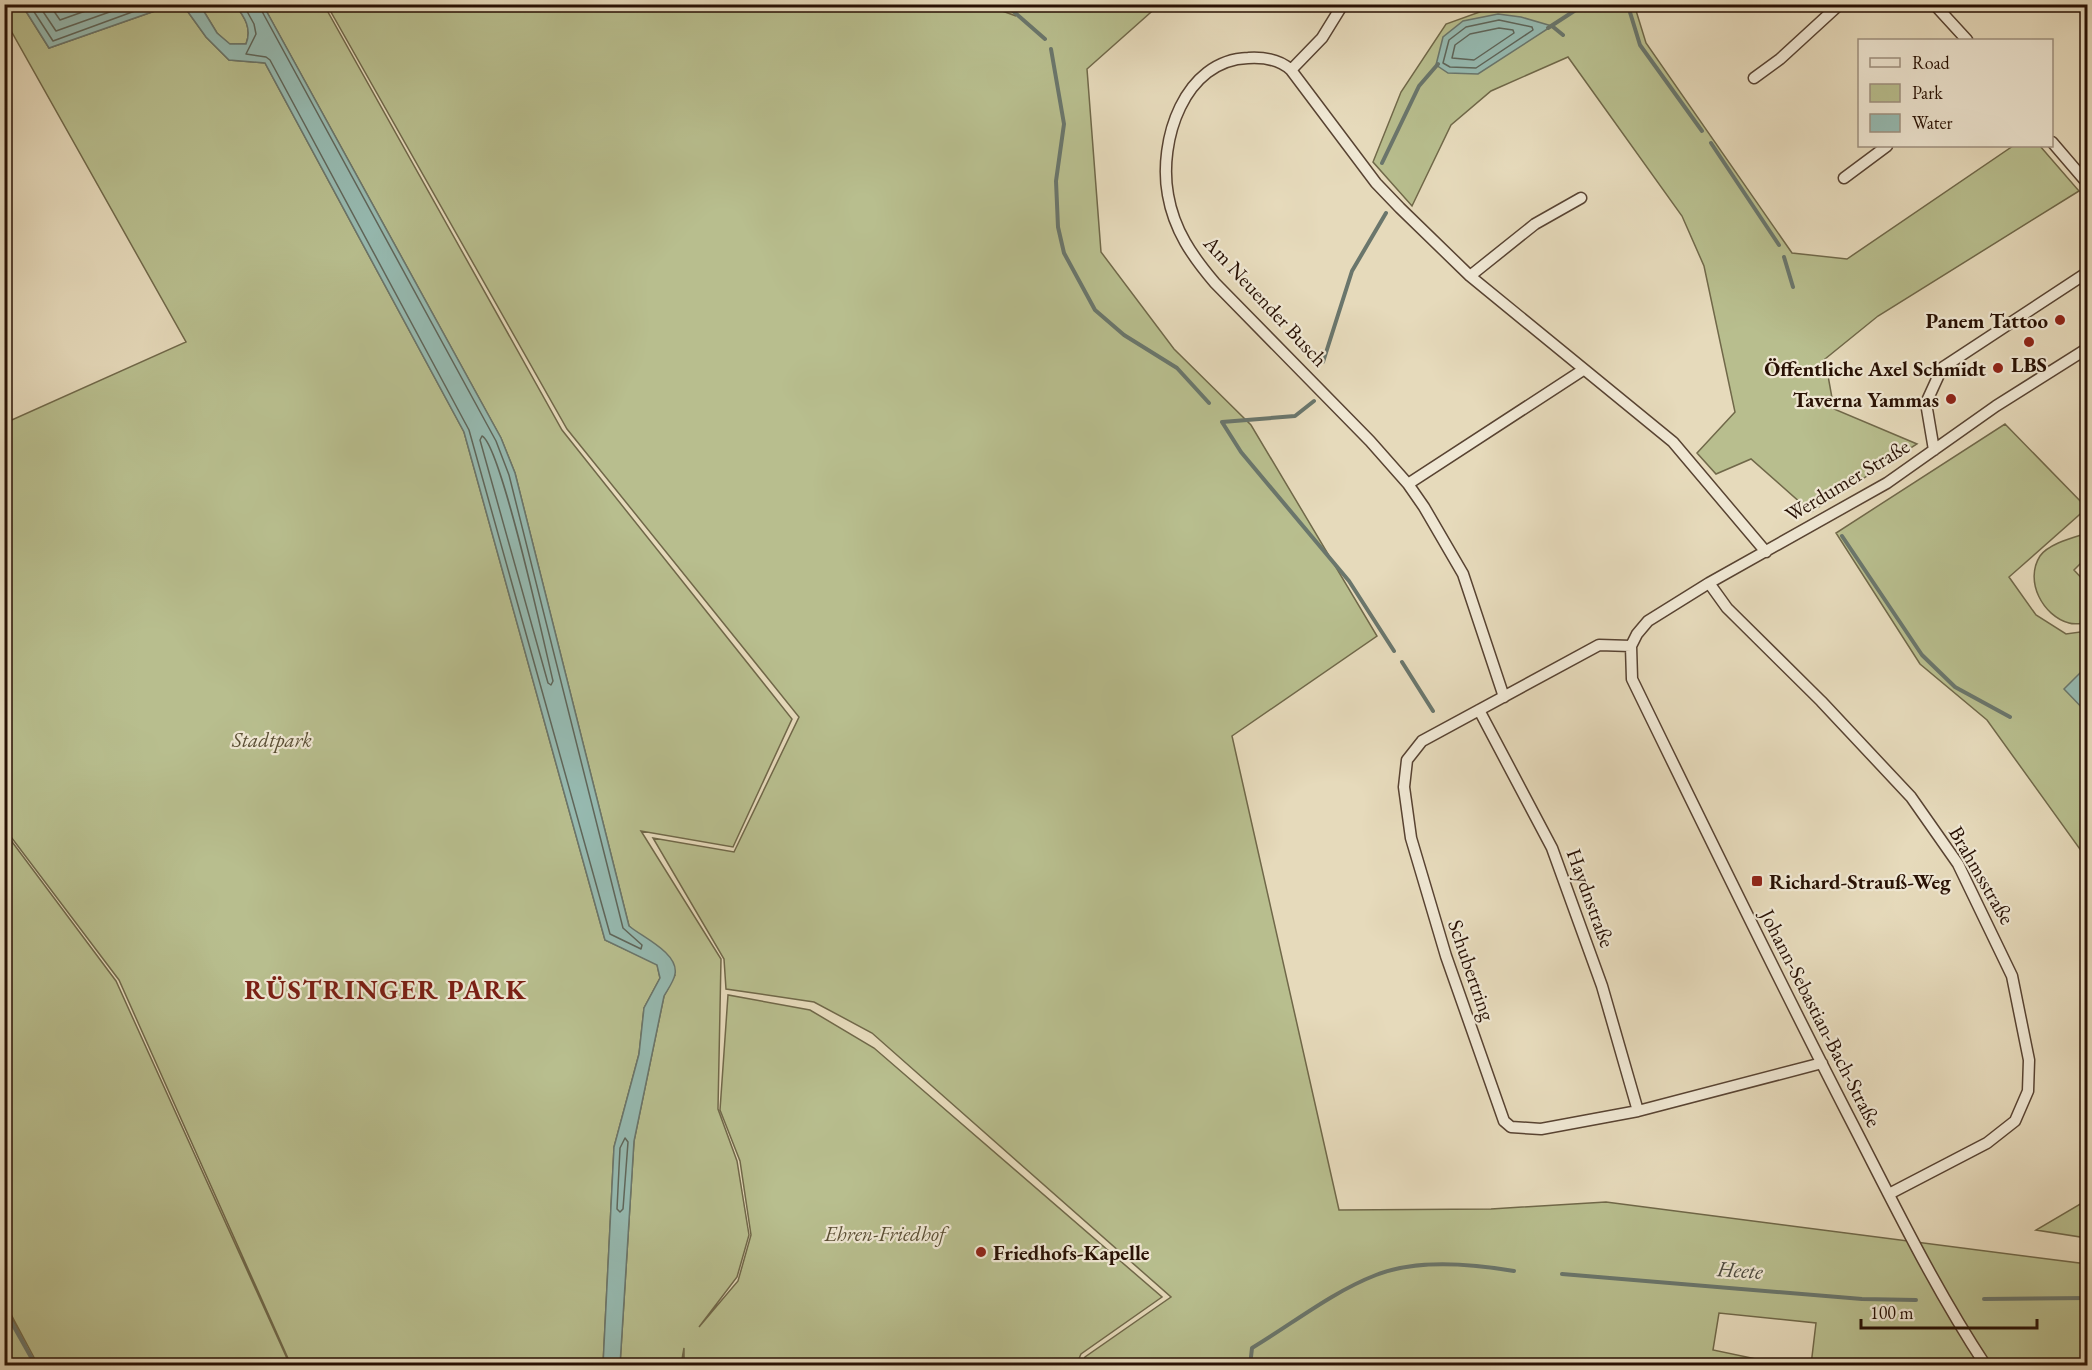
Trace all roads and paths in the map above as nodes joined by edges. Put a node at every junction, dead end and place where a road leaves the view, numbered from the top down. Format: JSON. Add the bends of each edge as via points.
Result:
{"nodes":[{"id":1,"x":1343,"y":4,"type":"edge"},
{"id":2,"x":1840,"y":4,"type":"edge"},
{"id":3,"x":1934,"y":4,"type":"edge"},
{"id":4,"x":1966,"y":39,"type":"edge"},
{"id":5,"x":1291,"y":70,"type":"junction"},
{"id":6,"x":1754,"y":78,"type":"dead end"},
{"id":7,"x":2053,"y":143,"type":"edge"},
{"id":8,"x":1886,"y":147,"type":"edge"},
{"id":9,"x":1844,"y":178,"type":"dead end"},
{"id":10,"x":2088,"y":184,"type":"edge"},
{"id":11,"x":1581,"y":198,"type":"dead end"},
{"id":12,"x":2088,"y":272,"type":"edge"},
{"id":13,"x":1470,"y":276,"type":"junction"},
{"id":14,"x":2088,"y":348,"type":"edge"},
{"id":15,"x":1583,"y":370,"type":"junction"},
{"id":16,"x":1934,"y":450,"type":"junction"},
{"id":17,"x":1408,"y":484,"type":"junction"},
{"id":18,"x":1766,"y":552,"type":"junction"},
{"id":19,"x":1709,"y":582,"type":"junction"},
{"id":20,"x":1631,"y":646,"type":"junction"},
{"id":21,"x":1504,"y":697,"type":"junction"},
{"id":22,"x":1479,"y":710,"type":"junction"},
{"id":23,"x":1822,"y":1063,"type":"junction"},
{"id":24,"x":1638,"y":1111,"type":"junction"},
{"id":25,"x":1889,"y":1194,"type":"junction"},
{"id":26,"x":1986,"y":1365,"type":"edge"}],
"edges":[{"from":1,"to":5,"type":"street","via":[[1322,38]]},
{"from":2,"to":6,"type":"street"},
{"from":3,"to":4,"type":"street"},
{"from":5,"to":13,"type":"street","name":"Am Neuender Busch","via":[[1376,183]]},
{"from":5,"to":17,"type":"street","name":"Am Neuender Busch","via":[[1285,64],[1261,57],[1229,60],[1214,66],[1188,91],[1168,149],[1168,194],[1173,216],[1194,258]]},
{"from":7,"to":10,"type":"street"},
{"from":8,"to":9,"type":"street"},
{"from":11,"to":13,"type":"street","via":[[1534,224]]},
{"from":12,"to":16,"type":"street","via":[[1942,368],[1926,403]]},
{"from":13,"to":15,"type":"street","name":"Am Neuender Busch"},
{"from":14,"to":16,"type":"street","name":"Werdumer Straße"},
{"from":15,"to":17,"type":"street"},
{"from":15,"to":18,"type":"street","name":"Am Neuender Busch","via":[[1673,442]]},
{"from":16,"to":18,"type":"street","name":"Werdumer Straße","via":[[1887,483]]},
{"from":17,"to":21,"type":"street","name":"Am Neuender Busch","via":[[1463,574]]},
{"from":18,"to":19,"type":"street","name":"Werdumer Straße"},
{"from":19,"to":20,"type":"street","name":"Werdumer Straße","via":[[1648,621]]},
{"from":19,"to":25,"type":"street","name":"Brahmsstraße","via":[[1727,608],[1911,797],[1958,864],[2012,976],[2029,1060],[2028,1091],[2015,1121],[1987,1143]]},
{"from":20,"to":21,"type":"street","name":"Schubertring","via":[[1599,645]]},
{"from":20,"to":23,"type":"street","name":"Johann-Sebastian-Bach-Straße","via":[[1632,679]]},
{"from":21,"to":22,"type":"street","name":"Schubertring"},
{"from":22,"to":24,"type":"street","name":"Haydnstraße","via":[[1559,868],[1602,986]]},
{"from":22,"to":24,"type":"street","name":"Schubertring","via":[[1422,741],[1407,760],[1404,787],[1411,838],[1430,904],[1504,1121],[1511,1127],[1541,1129]]},
{"from":23,"to":24,"type":"street","name":"Schubertring"},
{"from":23,"to":25,"type":"street","name":"Johann-Sebastian-Bach-Straße"},
{"from":25,"to":26,"type":"street","name":"Johann-Sebastian-Bach-Straße","via":[[1955,1319]]}]}
